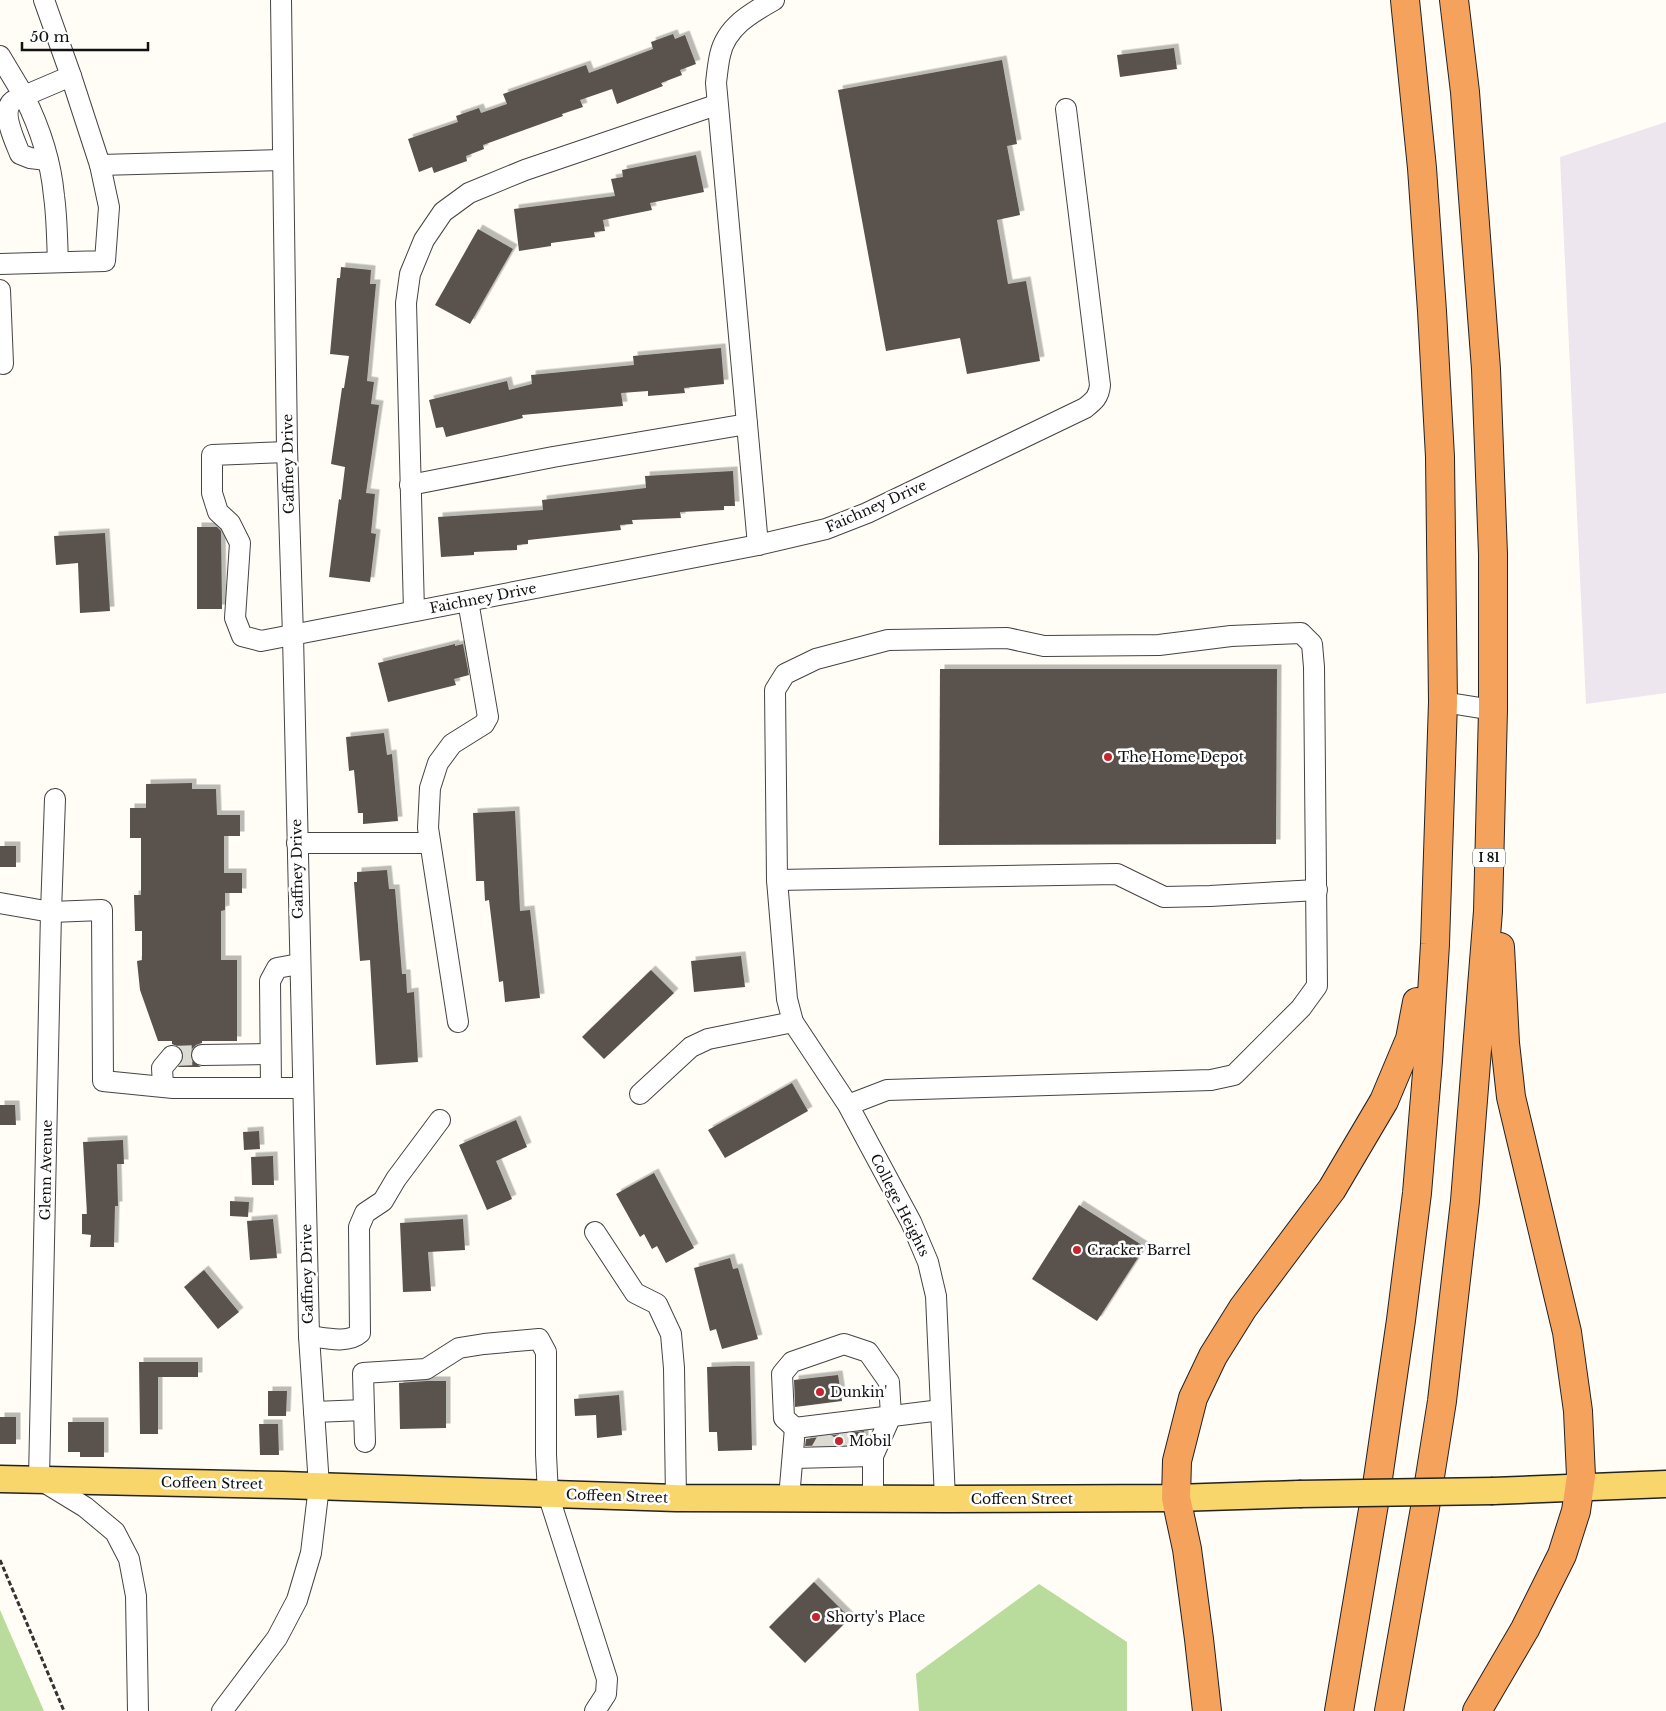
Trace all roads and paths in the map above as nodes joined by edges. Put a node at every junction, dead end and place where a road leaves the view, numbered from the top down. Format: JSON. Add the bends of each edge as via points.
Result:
{"nodes":[{"id":1,"x":44,"y":0,"type":"edge"},
{"id":2,"x":281,"y":0,"type":"edge"},
{"id":3,"x":774,"y":0,"type":"edge"},
{"id":4,"x":1404,"y":0,"type":"edge"},
{"id":5,"x":1454,"y":0,"type":"edge"},
{"id":6,"x":0,"y":56,"type":"edge"},
{"id":7,"x":71,"y":76,"type":"junction"},
{"id":8,"x":24,"y":96,"type":"junction"},
{"id":9,"x":716,"y":105,"type":"junction"},
{"id":10,"x":1066,"y":109,"type":"dead end"},
{"id":11,"x":283,"y":160,"type":"junction"},
{"id":12,"x":100,"y":165,"type":"junction"},
{"id":13,"x":58,"y":262,"type":"junction"},
{"id":14,"x":0,"y":264,"type":"edge"},
{"id":15,"x":0,"y":290,"type":"edge"},
{"id":16,"x":3,"y":364,"type":"dead end"},
{"id":17,"x":747,"y":424,"type":"junction"},
{"id":18,"x":287,"y":452,"type":"junction"},
{"id":19,"x":1440,"y":457,"type":"junction"},
{"id":20,"x":410,"y":485,"type":"junction"},
{"id":21,"x":758,"y":545,"type":"junction"},
{"id":22,"x":1493,"y":554,"type":"junction"},
{"id":23,"x":468,"y":601,"type":"junction"},
{"id":24,"x":414,"y":611,"type":"junction"},
{"id":25,"x":293,"y":636,"type":"junction"},
{"id":26,"x":1443,"y":702,"type":"junction"},
{"id":27,"x":1493,"y":710,"type":"junction"},
{"id":28,"x":55,"y":799,"type":"dead end"},
{"id":29,"x":296,"y":843,"type":"junction"},
{"id":30,"x":430,"y":843,"type":"junction"},
{"id":31,"x":777,"y":880,"type":"junction"},
{"id":32,"x":1317,"y":890,"type":"junction"},
{"id":33,"x":0,"y":903,"type":"edge"},
{"id":34,"x":51,"y":912,"type":"junction"},
{"id":35,"x":300,"y":964,"type":"junction"},
{"id":36,"x":458,"y":1022,"type":"dead end"},
{"id":37,"x":794,"y":1022,"type":"junction"},
{"id":38,"x":270,"y":1054,"type":"junction"},
{"id":39,"x":202,"y":1055,"type":"tunnel mouth"},
{"id":40,"x":172,"y":1056,"type":"dead end"},
{"id":41,"x":163,"y":1086,"type":"junction"},
{"id":42,"x":271,"y":1088,"type":"junction"},
{"id":43,"x":303,"y":1088,"type":"junction"},
{"id":44,"x":640,"y":1094,"type":"dead end"},
{"id":45,"x":848,"y":1105,"type":"junction"},
{"id":46,"x":440,"y":1120,"type":"dead end"},
{"id":47,"x":595,"y":1232,"type":"dead end"},
{"id":48,"x":309,"y":1336,"type":"junction"},
{"id":49,"x":364,"y":1410,"type":"junction"},
{"id":50,"x":941,"y":1410,"type":"junction"},
{"id":51,"x":314,"y":1412,"type":"junction"},
{"id":52,"x":892,"y":1416,"type":"junction"},
{"id":53,"x":795,"y":1428,"type":"junction"},
{"id":54,"x":365,"y":1442,"type":"dead end"},
{"id":55,"x":873,"y":1456,"type":"junction"},
{"id":56,"x":793,"y":1458,"type":"junction"},
{"id":57,"x":39,"y":1479,"type":"junction"},
{"id":58,"x":0,"y":1480,"type":"edge"},
{"id":59,"x":1666,"y":1484,"type":"edge"},
{"id":60,"x":319,"y":1486,"type":"junction"},
{"id":61,"x":1580,"y":1487,"type":"junction"},
{"id":62,"x":548,"y":1494,"type":"junction"},
{"id":63,"x":676,"y":1498,"type":"junction"},
{"id":64,"x":790,"y":1498,"type":"junction"},
{"id":65,"x":1176,"y":1498,"type":"junction"},
{"id":66,"x":873,"y":1499,"type":"junction"},
{"id":67,"x":946,"y":1499,"type":"junction"},
{"id":68,"x":0,"y":1560,"type":"edge"},
{"id":69,"x":137,"y":1686,"type":"junction"},
{"id":70,"x":64,"y":1711,"type":"edge"},
{"id":71,"x":131,"y":1711,"type":"edge"},
{"id":72,"x":138,"y":1711,"type":"edge"},
{"id":73,"x":222,"y":1711,"type":"edge"},
{"id":74,"x":595,"y":1711,"type":"edge"},
{"id":75,"x":1207,"y":1711,"type":"edge"},
{"id":76,"x":1339,"y":1711,"type":"edge"},
{"id":77,"x":1389,"y":1711,"type":"edge"},
{"id":78,"x":1477,"y":1711,"type":"edge"}],
"edges":[{"from":1,"to":7,"type":"street"},
{"from":2,"to":11,"type":"street","name":"Gaffney Drive"},
{"from":3,"to":9,"type":"street","via":[[730,31],[720,53]]},
{"from":4,"to":19,"type":"highway","via":[[1422,168]]},
{"from":5,"to":22,"type":"highway","number":"I 81","via":[[1465,92],[1486,369]]},
{"from":6,"to":8,"type":"street"},
{"from":7,"to":8,"type":"street"},
{"from":7,"to":12,"type":"street"},
{"from":8,"to":13,"type":"street","via":[[34,116],[47,160],[54,195]]},
{"from":9,"to":17,"type":"street"},
{"from":9,"to":20,"type":"street","via":[[525,170],[469,193],[443,212],[424,240],[410,274],[406,303]]},
{"from":10,"to":21,"type":"street","name":"Faichney Drive","via":[[1100,385],[1095,401],[867,513],[826,529]]},
{"from":11,"to":12,"type":"street"},
{"from":11,"to":18,"type":"street","name":"Gaffney Drive"},
{"from":12,"to":13,"type":"street","via":[[109,207],[105,261]]},
{"from":13,"to":14,"type":"street"},
{"from":15,"to":16,"type":"street"},
{"from":17,"to":20,"type":"street"},
{"from":17,"to":21,"type":"street"},
{"from":18,"to":25,"type":"street","name":"Gaffney Drive"},
{"from":18,"to":25,"type":"street","name":"Faichney Drive","via":[[212,455],[212,493],[218,512],[230,523],[240,542],[235,618],[242,636],[261,641]]},
{"from":19,"to":26,"type":"highway"},
{"from":19,"to":65,"type":"highway","via":[[1431,614],[1425,952],[1410,1039],[1384,1101],[1332,1189],[1244,1308],[1213,1356],[1192,1398],[1177,1461]]},
{"from":20,"to":24,"type":"street"},
{"from":21,"to":23,"type":"street","name":"Faichney Drive"},
{"from":22,"to":27,"type":"highway","number":"I 81"},
{"from":22,"to":61,"type":"highway","via":[[1499,929],[1505,1043],[1511,1097],[1567,1332],[1578,1411]]},
{"from":23,"to":24,"type":"street","name":"Faichney Drive"},
{"from":23,"to":30,"type":"street","via":[[488,716],[484,724],[452,744],[438,763],[430,788]]},
{"from":24,"to":25,"type":"street","name":"Faichney Drive"},
{"from":25,"to":29,"type":"street","name":"Gaffney Drive"},
{"from":26,"to":27,"type":"street"},
{"from":26,"to":76,"type":"highway","via":[[1435,944],[1417,1193],[1398,1346]]},
{"from":27,"to":77,"type":"highway","number":"I 81","via":[[1488,911],[1465,1201],[1442,1401]]},
{"from":28,"to":34,"type":"street","name":"Glenn Avenue"},
{"from":29,"to":30,"type":"street"},
{"from":29,"to":35,"type":"street","name":"Gaffney Drive"},
{"from":30,"to":36,"type":"street"},
{"from":31,"to":32,"type":"street","via":[[1117,874],[1164,897]]},
{"from":31,"to":32,"type":"street","name":"College Heights","via":[[775,690],[785,674],[816,659],[888,640],[1007,638],[1044,646],[1159,645],[1301,632],[1312,644],[1314,667]]},
{"from":31,"to":37,"type":"street","name":"College Heights","via":[[787,999]]},
{"from":32,"to":45,"type":"street","via":[[1317,986],[1301,1008],[1234,1075],[1212,1080],[886,1090]]},
{"from":33,"to":34,"type":"street"},
{"from":34,"to":41,"type":"street","via":[[102,910],[103,1081]]},
{"from":34,"to":57,"type":"street","name":"Glenn Avenue"},
{"from":35,"to":38,"type":"street","via":[[277,968],[270,981]]},
{"from":35,"to":43,"type":"street","name":"Gaffney Drive"},
{"from":37,"to":44,"type":"street","via":[[708,1039],[691,1047]]},
{"from":37,"to":45,"type":"street","name":"College Heights"},
{"from":38,"to":39,"type":"street"},
{"from":38,"to":42,"type":"street"},
{"from":40,"to":41,"type":"street","via":[[162,1068]]},
{"from":41,"to":42,"type":"street"},
{"from":42,"to":43,"type":"street"},
{"from":43,"to":48,"type":"street","name":"Gaffney Drive"},
{"from":45,"to":50,"type":"street","name":"College Heights","via":[[911,1222],[928,1262],[936,1296]]},
{"from":46,"to":48,"type":"street","via":[[383,1201],[365,1213],[359,1227],[360,1333],[355,1338],[344,1339]]},
{"from":47,"to":63,"type":"street","via":[[635,1293],[657,1304],[671,1334]]},
{"from":48,"to":51,"type":"street","name":"Gaffney Drive"},
{"from":49,"to":51,"type":"street"},
{"from":49,"to":54,"type":"street"},
{"from":49,"to":62,"type":"street","via":[[363,1372],[426,1370],[459,1348],[539,1339],[546,1352]]},
{"from":50,"to":52,"type":"street"},
{"from":50,"to":67,"type":"street","name":"College Heights"},
{"from":51,"to":60,"type":"street","name":"Gaffney Drive"},
{"from":52,"to":53,"type":"street","via":[[844,1427]]},
{"from":52,"to":53,"type":"street","via":[[889,1382],[868,1352],[844,1344],[792,1362],[782,1374],[784,1418]]},
{"from":52,"to":55,"type":"street"},
{"from":53,"to":56,"type":"street"},
{"from":55,"to":56,"type":"street","via":[[829,1454]]},
{"from":55,"to":66,"type":"street"},
{"from":56,"to":64,"type":"street"},
{"from":57,"to":58,"type":"main road","name":"Coffeen Street"},
{"from":57,"to":60,"type":"main road","name":"Coffeen Street"},
{"from":57,"to":69,"type":"street","via":[[85,1507],[115,1532],[129,1559],[136,1596]]},
{"from":59,"to":61,"type":"main road","name":"Coffeen Street"},
{"from":60,"to":62,"type":"main road","name":"Coffeen Street"},
{"from":60,"to":73,"type":"street","name":"Gaffney Drive","via":[[311,1553],[297,1600],[278,1638]]},
{"from":61,"to":65,"type":"main road","name":"Coffeen Street","bridge":true},
{"from":61,"to":78,"type":"highway","via":[[1562,1555],[1525,1629]]},
{"from":62,"to":63,"type":"main road","name":"Coffeen Street"},
{"from":62,"to":74,"type":"street","via":[[607,1679],[606,1694]]},
{"from":63,"to":64,"type":"main road","name":"Coffeen Street"},
{"from":64,"to":66,"type":"main road","name":"Coffeen Street"},
{"from":65,"to":67,"type":"main road","name":"Coffeen Street"},
{"from":65,"to":75,"type":"highway","via":[[1187,1549]]},
{"from":66,"to":67,"type":"main road","name":"Coffeen Street"},
{"from":68,"to":70,"type":"path"},
{"from":69,"to":71,"type":"street"},
{"from":69,"to":72,"type":"street"}]}
